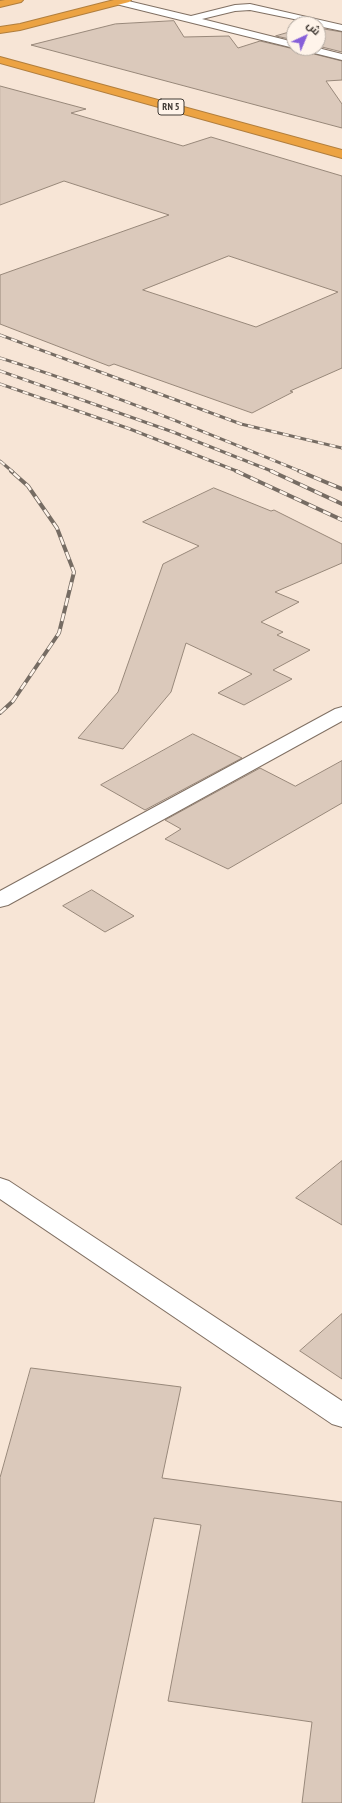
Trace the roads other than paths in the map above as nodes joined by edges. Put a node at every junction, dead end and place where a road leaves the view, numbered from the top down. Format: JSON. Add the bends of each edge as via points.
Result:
{"nodes":[{"id":1,"x":18,"y":0,"type":"edge"},
{"id":2,"x":123,"y":1,"type":"edge"},
{"id":3,"x":0,"y":4,"type":"edge"},
{"id":4,"x":334,"y":15,"type":"dead end"},
{"id":5,"x":191,"y":18,"type":"junction"},
{"id":6,"x":342,"y":22,"type":"edge"},
{"id":7,"x":20,"y":28,"type":"junction"},
{"id":8,"x":342,"y":28,"type":"edge"},
{"id":9,"x":0,"y":30,"type":"edge"},
{"id":10,"x":0,"y":37,"type":"edge"},
{"id":11,"x":286,"y":43,"type":"edge"},
{"id":12,"x":326,"y":53,"type":"edge"},
{"id":13,"x":342,"y":57,"type":"edge"},
{"id":14,"x":0,"y":60,"type":"edge"},
{"id":15,"x":342,"y":154,"type":"edge"},
{"id":16,"x":342,"y":713,"type":"edge"},
{"id":17,"x":0,"y":900,"type":"edge"},
{"id":18,"x":0,"y":1187,"type":"edge"},
{"id":19,"x":342,"y":1416,"type":"edge"}],
"edges":[{"from":1,"to":3,"type":"highway"},
{"from":2,"to":5,"type":"street"},
{"from":2,"to":7,"type":"highway"},
{"from":4,"to":6,"type":"street","via":[[334,19]]},
{"from":5,"to":8,"type":"street","via":[[250,7]]},
{"from":5,"to":11,"type":"street"},
{"from":7,"to":9,"type":"highway"},
{"from":7,"to":10,"type":"highway"},
{"from":12,"to":13,"type":"street"},
{"from":14,"to":15,"type":"highway","number":"RN 5"},
{"from":16,"to":17,"type":"street"},
{"from":18,"to":19,"type":"street"}]}
